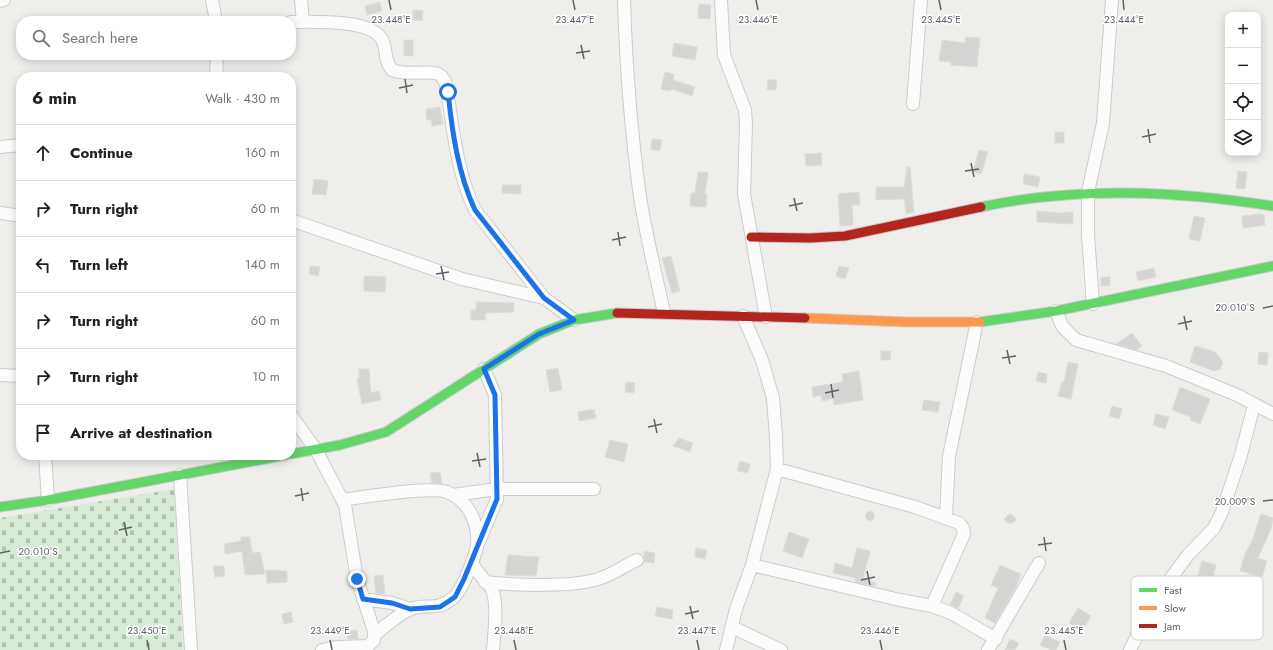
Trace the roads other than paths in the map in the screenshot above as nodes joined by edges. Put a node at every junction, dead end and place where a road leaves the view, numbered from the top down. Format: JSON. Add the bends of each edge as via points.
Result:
{"nodes":[{"id":1,"x":4,"y":0,"type":"edge"},
{"id":2,"x":212,"y":0,"type":"edge"},
{"id":3,"x":301,"y":0,"type":"edge"},
{"id":4,"x":624,"y":0,"type":"edge"},
{"id":5,"x":721,"y":0,"type":"edge"},
{"id":6,"x":921,"y":0,"type":"edge"},
{"id":7,"x":1112,"y":0,"type":"edge"},
{"id":8,"x":0,"y":1,"type":"edge"},
{"id":9,"x":215,"y":16,"type":"edge"},
{"id":10,"x":296,"y":22,"type":"edge"},
{"id":11,"x":303,"y":22,"type":"junction"},
{"id":12,"x":217,"y":60,"type":"edge"},
{"id":13,"x":216,"y":72,"type":"edge"},
{"id":14,"x":913,"y":104,"type":"dead end"},
{"id":15,"x":16,"y":145,"type":"edge"},
{"id":16,"x":0,"y":147,"type":"edge"},
{"id":17,"x":1088,"y":192,"type":"junction"},
{"id":18,"x":1273,"y":206,"type":"edge"},
{"id":19,"x":0,"y":213,"type":"edge"},
{"id":20,"x":16,"y":215,"type":"edge"},
{"id":21,"x":296,"y":222,"type":"edge"},
{"id":22,"x":751,"y":237,"type":"junction"},
{"id":23,"x":1273,"y":266,"type":"edge"},
{"id":24,"x":544,"y":298,"type":"junction"},
{"id":25,"x":1093,"y":304,"type":"junction"},
{"id":26,"x":1056,"y":311,"type":"junction"},
{"id":27,"x":664,"y":313,"type":"junction"},
{"id":28,"x":743,"y":316,"type":"junction"},
{"id":29,"x":766,"y":317,"type":"junction"},
{"id":30,"x":574,"y":320,"type":"junction"},
{"id":31,"x":977,"y":322,"type":"junction"},
{"id":32,"x":484,"y":369,"type":"junction"},
{"id":33,"x":0,"y":376,"type":"edge"},
{"id":34,"x":16,"y":376,"type":"edge"},
{"id":35,"x":1254,"y":405,"type":"junction"},
{"id":36,"x":1273,"y":414,"type":"edge"},
{"id":37,"x":296,"y":422,"type":"edge"},
{"id":38,"x":316,"y":450,"type":"junction"},
{"id":39,"x":296,"y":453,"type":"edge"},
{"id":40,"x":45,"y":460,"type":"edge"},
{"id":41,"x":242,"y":460,"type":"edge"},
{"id":42,"x":777,"y":469,"type":"junction"},
{"id":43,"x":180,"y":475,"type":"junction"},
{"id":44,"x":497,"y":489,"type":"junction"},
{"id":45,"x":594,"y":489,"type":"dead end"},
{"id":46,"x":453,"y":495,"type":"junction"},
{"id":47,"x":48,"y":500,"type":"junction"},
{"id":48,"x":342,"y":500,"type":"junction"},
{"id":49,"x":0,"y":507,"type":"edge"},
{"id":50,"x":946,"y":518,"type":"junction"},
{"id":51,"x":476,"y":548,"type":"junction"},
{"id":52,"x":637,"y":560,"type":"dead end"},
{"id":53,"x":472,"y":561,"type":"junction"},
{"id":54,"x":1039,"y":563,"type":"dead end"},
{"id":55,"x":752,"y":566,"type":"junction"},
{"id":56,"x":1173,"y":576,"type":"edge"},
{"id":57,"x":485,"y":582,"type":"junction"},
{"id":58,"x":363,"y":599,"type":"junction"},
{"id":59,"x":932,"y":606,"type":"junction"},
{"id":60,"x":410,"y":609,"type":"junction"},
{"id":61,"x":732,"y":626,"type":"junction"},
{"id":62,"x":374,"y":635,"type":"junction"},
{"id":63,"x":996,"y":639,"type":"junction"},
{"id":64,"x":1135,"y":640,"type":"edge"},
{"id":65,"x":191,"y":650,"type":"edge"},
{"id":66,"x":322,"y":650,"type":"edge"},
{"id":67,"x":493,"y":650,"type":"edge"},
{"id":68,"x":726,"y":650,"type":"edge"},
{"id":69,"x":781,"y":650,"type":"edge"},
{"id":70,"x":988,"y":650,"type":"edge"},
{"id":71,"x":1130,"y":650,"type":"edge"}],
"edges":[{"from":1,"to":8,"type":"street"},
{"from":2,"to":9,"type":"street"},
{"from":3,"to":11,"type":"street"},
{"from":4,"to":27,"type":"street","via":[[632,132],[640,197]]},
{"from":5,"to":22,"type":"street","via":[[724,55],[745,110],[744,194]]},
{"from":6,"to":14,"type":"street"},
{"from":7,"to":17,"type":"street","via":[[1103,123]]},
{"from":10,"to":11,"type":"street"},
{"from":11,"to":24,"type":"street","via":[[333,23],[374,31],[382,38],[386,61],[392,70],[413,74],[437,73],[443,77],[467,194],[484,222]]},
{"from":12,"to":13,"type":"street"},
{"from":15,"to":16,"type":"street"},
{"from":17,"to":18,"type":"street","via":[[1202,195]]},
{"from":17,"to":22,"type":"street","via":[[1029,198],[909,225],[844,236]]},
{"from":17,"to":25,"type":"street"},
{"from":19,"to":20,"type":"street"},
{"from":21,"to":24,"type":"street","via":[[462,279]]},
{"from":22,"to":29,"type":"street"},
{"from":23,"to":25,"type":"street"},
{"from":24,"to":30,"type":"street"},
{"from":25,"to":26,"type":"street"},
{"from":26,"to":31,"type":"street"},
{"from":26,"to":35,"type":"street","via":[[1062,326],[1076,340],[1166,366],[1237,395]]},
{"from":27,"to":28,"type":"street"},
{"from":27,"to":30,"type":"street","via":[[623,312]]},
{"from":28,"to":29,"type":"street"},
{"from":28,"to":42,"type":"street","via":[[762,360],[772,398]]},
{"from":29,"to":31,"type":"street"},
{"from":30,"to":32,"type":"street","via":[[539,334]]},
{"from":31,"to":50,"type":"street","via":[[949,456]]},
{"from":32,"to":38,"type":"street","via":[[386,432],[340,446]]},
{"from":32,"to":44,"type":"street","via":[[495,395]]},
{"from":33,"to":34,"type":"street"},
{"from":35,"to":36,"type":"street"},
{"from":35,"to":56,"type":"street","via":[[1222,512],[1214,528],[1188,555]]},
{"from":37,"to":38,"type":"street"},
{"from":38,"to":39,"type":"street"},
{"from":38,"to":48,"type":"street"},
{"from":40,"to":47,"type":"street"},
{"from":41,"to":43,"type":"street"},
{"from":42,"to":50,"type":"street"},
{"from":42,"to":55,"type":"street"},
{"from":43,"to":47,"type":"street"},
{"from":43,"to":65,"type":"street"},
{"from":44,"to":45,"type":"street"},
{"from":44,"to":46,"type":"street"},
{"from":44,"to":51,"type":"street","via":[[497,499]]},
{"from":46,"to":48,"type":"street","via":[[446,492],[423,491]]},
{"from":46,"to":51,"type":"street","via":[[460,498],[473,515],[478,535]]},
{"from":47,"to":49,"type":"street"},
{"from":48,"to":58,"type":"street"},
{"from":50,"to":59,"type":"street","via":[[959,523],[964,534]]},
{"from":51,"to":53,"type":"street"},
{"from":52,"to":57,"type":"street","via":[[602,578],[577,583]]},
{"from":53,"to":57,"type":"street","via":[[474,569]]},
{"from":53,"to":60,"type":"street","via":[[455,597],[440,607]]},
{"from":54,"to":63,"type":"street"},
{"from":55,"to":59,"type":"street"},
{"from":55,"to":61,"type":"street"},
{"from":57,"to":67,"type":"street","via":[[495,597]]},
{"from":58,"to":60,"type":"street","via":[[392,603]]},
{"from":58,"to":62,"type":"street"},
{"from":59,"to":63,"type":"street","via":[[951,613]]},
{"from":60,"to":62,"type":"street"},
{"from":61,"to":68,"type":"street"},
{"from":61,"to":69,"type":"street"},
{"from":62,"to":66,"type":"street","via":[[374,640],[368,646]]},
{"from":63,"to":70,"type":"street"},
{"from":64,"to":71,"type":"street"}]}
